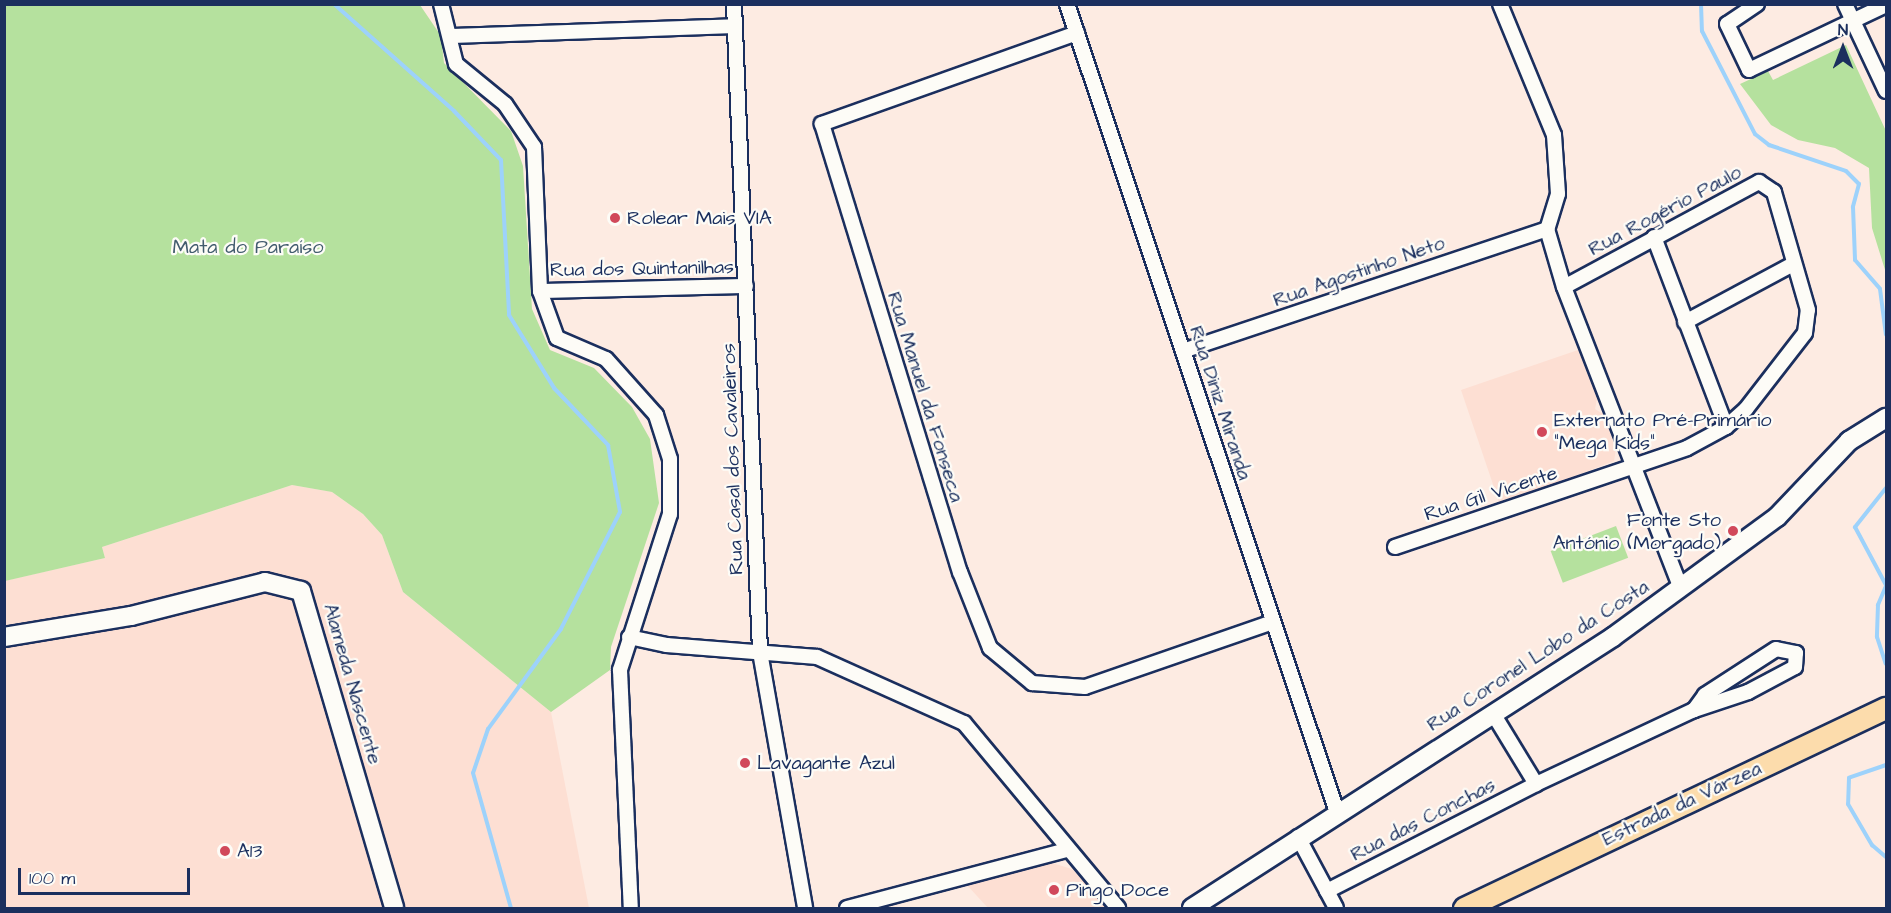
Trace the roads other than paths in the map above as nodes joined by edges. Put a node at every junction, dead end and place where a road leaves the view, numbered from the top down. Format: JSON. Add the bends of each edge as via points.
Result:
{"nodes":[{"id":1,"x":441,"y":4,"type":"edge"},
{"id":2,"x":734,"y":4,"type":"edge"},
{"id":3,"x":1067,"y":4,"type":"edge"},
{"id":4,"x":1500,"y":4,"type":"edge"},
{"id":5,"x":1757,"y":4,"type":"edge"},
{"id":6,"x":1845,"y":4,"type":"edge"},
{"id":7,"x":1887,"y":5,"type":"edge"},
{"id":8,"x":1853,"y":21,"type":"junction"},
{"id":9,"x":735,"y":26,"type":"junction"},
{"id":10,"x":1077,"y":33,"type":"junction"},
{"id":11,"x":452,"y":36,"type":"junction"},
{"id":12,"x":1882,"y":72,"type":"edge"},
{"id":13,"x":1887,"y":91,"type":"edge"},
{"id":14,"x":1547,"y":229,"type":"junction"},
{"id":15,"x":1654,"y":237,"type":"junction"},
{"id":16,"x":1793,"y":264,"type":"junction"},
{"id":17,"x":746,"y":286,"type":"junction"},
{"id":18,"x":1564,"y":287,"type":"junction"},
{"id":19,"x":540,"y":291,"type":"junction"},
{"id":20,"x":1685,"y":322,"type":"junction"},
{"id":21,"x":1183,"y":351,"type":"junction"},
{"id":22,"x":1882,"y":419,"type":"edge"},
{"id":23,"x":1726,"y":427,"type":"junction"},
{"id":24,"x":1633,"y":468,"type":"junction"},
{"id":25,"x":1395,"y":547,"type":"dead end"},
{"id":26,"x":1681,"y":588,"type":"junction"},
{"id":27,"x":1270,"y":623,"type":"junction"},
{"id":28,"x":4,"y":637,"type":"edge"},
{"id":29,"x":629,"y":637,"type":"junction"},
{"id":30,"x":760,"y":652,"type":"junction"},
{"id":31,"x":1887,"y":708,"type":"edge"},
{"id":32,"x":1694,"y":710,"type":"junction"},
{"id":33,"x":1494,"y":715,"type":"junction"},
{"id":34,"x":1536,"y":784,"type":"junction"},
{"id":35,"x":1337,"y":812,"type":"junction"},
{"id":36,"x":1298,"y":837,"type":"junction"},
{"id":37,"x":1066,"y":850,"type":"junction"},
{"id":38,"x":1328,"y":891,"type":"junction"},
{"id":39,"x":1471,"y":904,"type":"edge"},
{"id":40,"x":1193,"y":908,"type":"edge"},
{"id":41,"x":394,"y":909,"type":"edge"},
{"id":42,"x":631,"y":909,"type":"edge"},
{"id":43,"x":805,"y":909,"type":"edge"},
{"id":44,"x":847,"y":909,"type":"edge"},
{"id":45,"x":1118,"y":909,"type":"edge"},
{"id":46,"x":1336,"y":909,"type":"edge"},
{"id":47,"x":1455,"y":909,"type":"edge"}],
"edges":[{"from":1,"to":11,"type":"street"},
{"from":2,"to":9,"type":"street","name":"Rua Casal dos Cavaleiros"},
{"from":3,"to":10,"type":"street","name":"Rua Diniz Miranda"},
{"from":4,"to":14,"type":"street","via":[[1554,135],[1558,194]]},
{"from":5,"to":8,"type":"street","via":[[1727,24],[1749,70]]},
{"from":6,"to":8,"type":"street"},
{"from":7,"to":8,"type":"street"},
{"from":8,"to":12,"type":"street"},
{"from":9,"to":11,"type":"street"},
{"from":9,"to":17,"type":"street","name":"Rua Casal dos Cavaleiros"},
{"from":10,"to":21,"type":"street","name":"Rua Diniz Miranda"},
{"from":10,"to":27,"type":"street","name":"Rua Manuel da Fonseca","via":[[822,124],[960,572],[990,648],[1032,683],[1085,687]]},
{"from":11,"to":19,"type":"street","via":[[456,64],[505,104],[534,147]]},
{"from":12,"to":13,"type":"street"},
{"from":14,"to":18,"type":"street"},
{"from":14,"to":21,"type":"street","name":"Rua Agostinho Neto"},
{"from":15,"to":16,"type":"street","name":"Rua Rogério Paulo","via":[[1759,182],[1774,192]]},
{"from":15,"to":18,"type":"street","name":"Rua Rogério Paulo"},
{"from":15,"to":20,"type":"street"},
{"from":16,"to":20,"type":"street"},
{"from":16,"to":23,"type":"street","name":"Rua Rogério Paulo","via":[[1808,310],[1805,333]]},
{"from":17,"to":19,"type":"street","name":"Rua dos Quintanilhas"},
{"from":17,"to":30,"type":"street","name":"Rua Casal dos Cavaleiros"},
{"from":18,"to":24,"type":"street"},
{"from":19,"to":29,"type":"street","via":[[557,338],[606,359],[656,415],[670,459],[670,514]]},
{"from":20,"to":23,"type":"street"},
{"from":21,"to":27,"type":"street","name":"Rua Diniz Miranda"},
{"from":22,"to":26,"type":"street","name":"Rua Coronel Lobo da Costa","via":[[1849,441],[1777,517]]},
{"from":23,"to":24,"type":"street","name":"Rua Rogério Paulo"},
{"from":24,"to":25,"type":"street","name":"Rua Gil Vicente"},
{"from":24,"to":26,"type":"street"},
{"from":26,"to":33,"type":"street","name":"Rua Coronel Lobo da Costa"},
{"from":27,"to":35,"type":"street","name":"Rua Diniz Miranda"},
{"from":28,"to":41,"type":"street","name":"Alameda Nascente","via":[[131,616],[265,582],[301,591]]},
{"from":29,"to":30,"type":"street"},
{"from":29,"to":42,"type":"street","via":[[620,690]]},
{"from":30,"to":37,"type":"street","via":[[817,657],[964,723]]},
{"from":30,"to":43,"type":"street","name":"Rua Casal dos Cavaleiros"},
{"from":31,"to":39,"type":"main road","name":"Estrada da Várzea"},
{"from":32,"to":32,"type":"street","name":"Rua das Conchas","via":[[1748,692],[1795,667],[1796,653],[1790,647],[1776,649],[1705,695]]},
{"from":32,"to":34,"type":"street","name":"Rua das Conchas"},
{"from":33,"to":34,"type":"street"},
{"from":33,"to":35,"type":"street","name":"Rua Coronel Lobo da Costa"},
{"from":34,"to":38,"type":"street","name":"Rua das Conchas"},
{"from":35,"to":36,"type":"street","name":"Rua Coronel Lobo da Costa"},
{"from":36,"to":38,"type":"street"},
{"from":36,"to":40,"type":"street","name":"Rua Coronel Lobo da Costa"},
{"from":37,"to":44,"type":"street"},
{"from":37,"to":45,"type":"street"},
{"from":38,"to":46,"type":"street"},
{"from":39,"to":47,"type":"main road","name":"Estrada da Várzea"}]}
